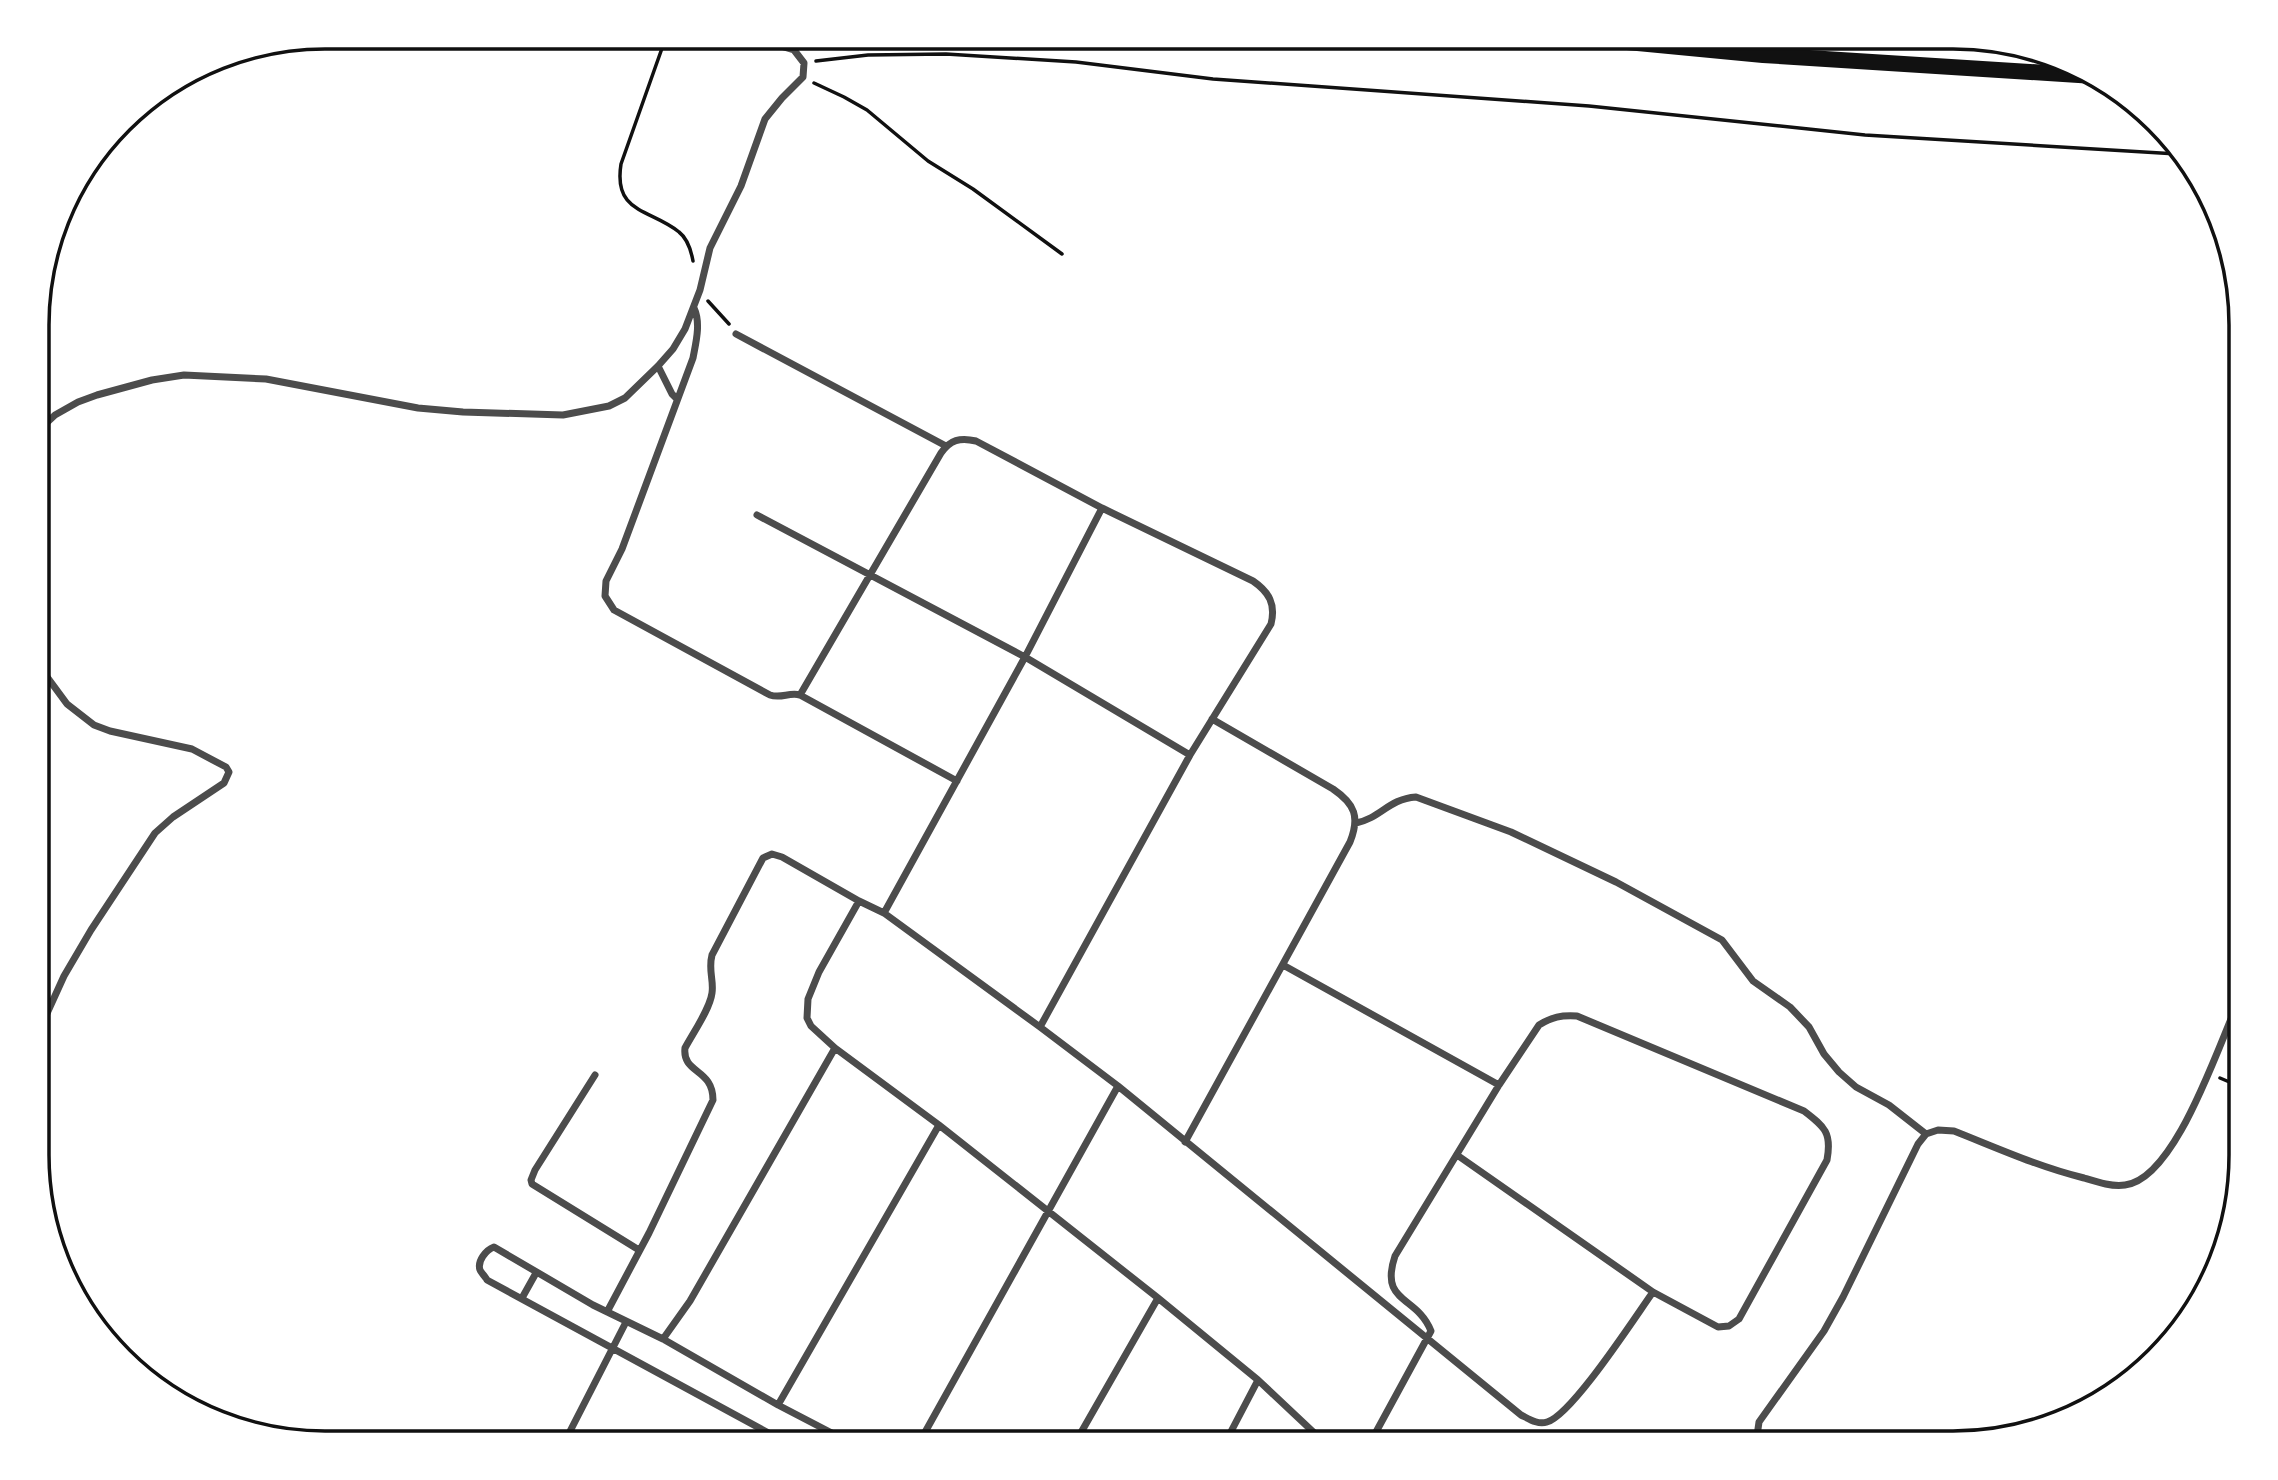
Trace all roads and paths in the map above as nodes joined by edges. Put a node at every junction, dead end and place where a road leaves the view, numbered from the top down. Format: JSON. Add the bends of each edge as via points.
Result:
{"nodes":[{"id":1,"x":662,"y":49,"type":"edge"},
{"id":2,"x":791,"y":49,"type":"edge"},
{"id":3,"x":1700,"y":49,"type":"edge"},
{"id":4,"x":804,"y":63,"type":"junction"},
{"id":5,"x":2067,"y":74,"type":"edge"},
{"id":6,"x":803,"y":78,"type":"junction"},
{"id":7,"x":2169,"y":154,"type":"edge"},
{"id":8,"x":1062,"y":254,"type":"dead end"},
{"id":9,"x":693,"y":263,"type":"dead end"},
{"id":10,"x":700,"y":290,"type":"junction"},
{"id":11,"x":694,"y":308,"type":"junction"},
{"id":12,"x":736,"y":334,"type":"joint"},
{"id":13,"x":658,"y":366,"type":"junction"},
{"id":14,"x":677,"y":399,"type":"junction"},
{"id":15,"x":49,"y":421,"type":"edge"},
{"id":16,"x":946,"y":446,"type":"junction"},
{"id":17,"x":1102,"y":508,"type":"junction"},
{"id":18,"x":757,"y":515,"type":"dead end"},
{"id":19,"x":870,"y":575,"type":"junction"},
{"id":20,"x":1025,"y":657,"type":"junction"},
{"id":21,"x":49,"y":680,"type":"edge"},
{"id":22,"x":800,"y":695,"type":"junction"},
{"id":23,"x":1212,"y":719,"type":"junction"},
{"id":24,"x":1190,"y":755,"type":"junction"},
{"id":25,"x":957,"y":781,"type":"junction"},
{"id":26,"x":1356,"y":822,"type":"junction"},
{"id":27,"x":859,"y":901,"type":"junction"},
{"id":28,"x":884,"y":913,"type":"junction"},
{"id":29,"x":1283,"y":965,"type":"junction"},
{"id":30,"x":49,"y":1009,"type":"edge"},
{"id":31,"x":2229,"y":1024,"type":"edge"},
{"id":32,"x":1040,"y":1027,"type":"junction"},
{"id":33,"x":835,"y":1048,"type":"junction"},
{"id":34,"x":2208,"y":1072,"type":"junction"},
{"id":35,"x":595,"y":1075,"type":"dead end"},
{"id":36,"x":2229,"y":1082,"type":"edge"},
{"id":37,"x":1499,"y":1085,"type":"junction"},
{"id":38,"x":1118,"y":1086,"type":"junction"},
{"id":39,"x":939,"y":1125,"type":"junction"},
{"id":40,"x":1926,"y":1134,"type":"junction"},
{"id":41,"x":1185,"y":1142,"type":"junction"},
{"id":42,"x":1457,"y":1155,"type":"junction"},
{"id":43,"x":1047,"y":1209,"type":"junction"},
{"id":44,"x":639,"y":1250,"type":"junction"},
{"id":45,"x":536,"y":1273,"type":"junction"},
{"id":46,"x":1653,"y":1292,"type":"junction"},
{"id":47,"x":522,"y":1298,"type":"junction"},
{"id":48,"x":1158,"y":1298,"type":"junction"},
{"id":49,"x":607,"y":1312,"type":"junction"},
{"id":50,"x":626,"y":1322,"type":"junction"},
{"id":51,"x":663,"y":1339,"type":"junction"},
{"id":52,"x":1428,"y":1339,"type":"junction"},
{"id":53,"x":613,"y":1348,"type":"junction"},
{"id":54,"x":1258,"y":1380,"type":"junction"},
{"id":55,"x":778,"y":1405,"type":"junction"},
{"id":56,"x":570,"y":1431,"type":"edge"},
{"id":57,"x":764,"y":1431,"type":"edge"},
{"id":58,"x":828,"y":1431,"type":"edge"},
{"id":59,"x":926,"y":1431,"type":"edge"},
{"id":60,"x":1081,"y":1431,"type":"edge"},
{"id":61,"x":1231,"y":1431,"type":"edge"},
{"id":62,"x":1312,"y":1431,"type":"edge"},
{"id":63,"x":1377,"y":1431,"type":"edge"},
{"id":64,"x":1758,"y":1431,"type":"edge"}],
"edges":[{"from":1,"to":9,"type":"path","via":[[619,178],[627,201],[684,237]]},
{"from":2,"to":4,"type":"street"},
{"from":3,"to":5,"type":"highway"},
{"from":4,"to":6,"type":"street"},
{"from":4,"to":7,"type":"path","via":[[868,55],[946,54],[1076,62],[1213,79],[1589,106],[1865,135]]},
{"from":6,"to":8,"type":"path","via":[[867,110],[928,161]]},
{"from":6,"to":10,"type":"street","via":[[765,119],[741,186],[710,248]]},
{"from":10,"to":11,"type":"street"},
{"from":10,"to":12,"type":"path"},
{"from":11,"to":13,"type":"street","via":[[673,349]]},
{"from":11,"to":14,"type":"street","via":[[696,345]]},
{"from":12,"to":16,"type":"street"},
{"from":13,"to":14,"type":"street"},
{"from":13,"to":15,"type":"street","via":[[625,398],[563,415],[418,408],[266,379],[184,375],[97,394]]},
{"from":14,"to":22,"type":"street","via":[[606,581],[605,596],[614,610],[770,695]]},
{"from":16,"to":17,"type":"street","via":[[959,439],[976,441]]},
{"from":16,"to":19,"type":"street"},
{"from":17,"to":20,"type":"street"},
{"from":17,"to":23,"type":"street","via":[[1253,581],[1271,599],[1271,624]]},
{"from":18,"to":19,"type":"street"},
{"from":19,"to":20,"type":"street"},
{"from":19,"to":22,"type":"street"},
{"from":20,"to":24,"type":"street"},
{"from":20,"to":25,"type":"street"},
{"from":21,"to":30,"type":"street","via":[[67,704],[94,724],[191,749],[229,772],[223,783],[155,833],[64,975]]},
{"from":22,"to":25,"type":"street"},
{"from":23,"to":24,"type":"street"},
{"from":23,"to":26,"type":"street","via":[[1333,789],[1348,801]]},
{"from":24,"to":32,"type":"street"},
{"from":25,"to":28,"type":"street"},
{"from":26,"to":29,"type":"street","via":[[1350,842]]},
{"from":26,"to":40,"type":"street","via":[[1367,821],[1401,798],[1416,797],[1511,832],[1701,928],[1722,940],[1753,981],[1790,1007],[1839,1072]]},
{"from":27,"to":28,"type":"street"},
{"from":27,"to":33,"type":"street","via":[[808,999],[811,1026]]},
{"from":27,"to":44,"type":"street","via":[[782,858],[772,854],[763,858],[712,955],[711,999],[685,1048],[689,1066],[707,1078],[713,1089],[713,1100]]},
{"from":28,"to":32,"type":"street"},
{"from":29,"to":37,"type":"street"},
{"from":29,"to":41,"type":"street"},
{"from":31,"to":34,"type":"street"},
{"from":32,"to":38,"type":"street"},
{"from":33,"to":39,"type":"street"},
{"from":33,"to":51,"type":"street","via":[[690,1301]]},
{"from":34,"to":36,"type":"path"},
{"from":34,"to":40,"type":"street","via":[[2171,1149],[2154,1170],[2124,1186],[2060,1172],[1954,1131]]},
{"from":35,"to":44,"type":"street","via":[[535,1170],[532,1184]]},
{"from":37,"to":42,"type":"street"},
{"from":37,"to":46,"type":"street","via":[[1539,1025],[1562,1015],[1577,1016],[1804,1111],[1827,1132],[1827,1160],[1739,1320],[1718,1327]]},
{"from":38,"to":41,"type":"street"},
{"from":38,"to":43,"type":"street"},
{"from":39,"to":43,"type":"street"},
{"from":39,"to":55,"type":"street"},
{"from":40,"to":64,"type":"street","via":[[1909,1159],[1824,1331],[1759,1422]]},
{"from":41,"to":52,"type":"street"},
{"from":42,"to":46,"type":"street"},
{"from":42,"to":52,"type":"street","via":[[1390,1271],[1397,1296],[1427,1322]]},
{"from":43,"to":48,"type":"street"},
{"from":43,"to":59,"type":"street"},
{"from":44,"to":49,"type":"street"},
{"from":45,"to":47,"type":"street"},
{"from":45,"to":47,"type":"street","via":[[494,1247],[480,1263],[487,1280]]},
{"from":45,"to":49,"type":"street"},
{"from":46,"to":52,"type":"street","via":[[1574,1400],[1547,1422],[1521,1415]]},
{"from":47,"to":53,"type":"street"},
{"from":48,"to":54,"type":"street"},
{"from":48,"to":60,"type":"street"},
{"from":49,"to":50,"type":"street"},
{"from":50,"to":51,"type":"street"},
{"from":50,"to":53,"type":"street"},
{"from":51,"to":55,"type":"street"},
{"from":52,"to":63,"type":"street"},
{"from":53,"to":56,"type":"street"},
{"from":53,"to":57,"type":"street"},
{"from":54,"to":61,"type":"street"},
{"from":54,"to":62,"type":"street"},
{"from":55,"to":58,"type":"street"}]}
